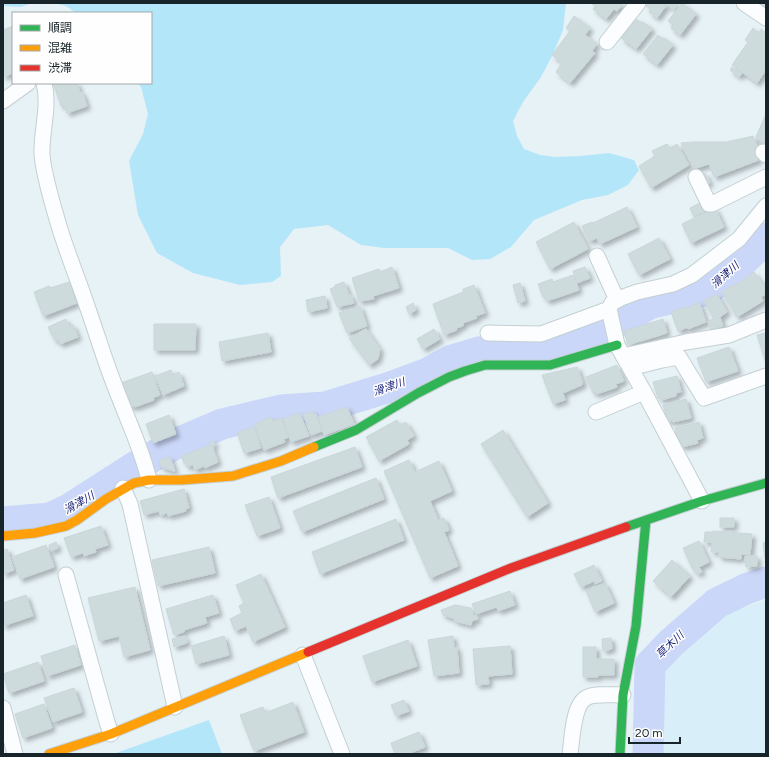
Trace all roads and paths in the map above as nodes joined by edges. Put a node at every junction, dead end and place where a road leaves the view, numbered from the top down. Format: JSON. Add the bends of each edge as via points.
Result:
{"nodes":[{"id":1,"x":638,"y":3,"type":"edge"},
{"id":2,"x":744,"y":3,"type":"edge"},
{"id":3,"x":766,"y":18,"type":"edge"},
{"id":4,"x":607,"y":42,"type":"dead end"},
{"id":5,"x":44,"y":84,"type":"edge"},
{"id":6,"x":23,"y":87,"type":"edge"},
{"id":7,"x":3,"y":101,"type":"edge"},
{"id":8,"x":696,"y":177,"type":"dead end"},
{"id":9,"x":766,"y":177,"type":"edge"},
{"id":10,"x":766,"y":206,"type":"edge"},
{"id":11,"x":598,"y":256,"type":"dead end"},
{"id":12,"x":612,"y":307,"type":"junction"},
{"id":13,"x":766,"y":320,"type":"edge"},
{"id":14,"x":488,"y":333,"type":"dead end"},
{"id":15,"x":621,"y":352,"type":"junction"},
{"id":16,"x":766,"y":376,"type":"edge"},
{"id":17,"x":644,"y":392,"type":"junction"},
{"id":18,"x":596,"y":412,"type":"dead end"},
{"id":19,"x":150,"y":480,"type":"junction"},
{"id":20,"x":766,"y":483,"type":"edge"},
{"id":21,"x":123,"y":488,"type":"junction"},
{"id":22,"x":702,"y":501,"type":"junction"},
{"id":23,"x":646,"y":520,"type":"junction"},
{"id":24,"x":3,"y":536,"type":"edge"},
{"id":25,"x":66,"y":575,"type":"dead end"},
{"id":26,"x":303,"y":654,"type":"junction"},
{"id":27,"x":623,"y":695,"type":"junction"},
{"id":28,"x":175,"y":707,"type":"junction"},
{"id":29,"x":3,"y":708,"type":"edge"},
{"id":30,"x":111,"y":734,"type":"junction"},
{"id":31,"x":15,"y":754,"type":"edge"},
{"id":32,"x":49,"y":754,"type":"edge"},
{"id":33,"x":342,"y":754,"type":"edge"},
{"id":34,"x":570,"y":754,"type":"edge"},
{"id":35,"x":620,"y":754,"type":"edge"}],
"edges":[{"from":1,"to":4,"type":"street"},
{"from":2,"to":3,"type":"street"},
{"from":5,"to":19,"type":"street","via":[[46,105],[42,157],[49,190],[115,388]]},
{"from":6,"to":7,"type":"street"},
{"from":8,"to":9,"type":"street","via":[[709,204]]},
{"from":10,"to":12,"type":"street","via":[[739,239],[692,275],[673,284],[637,292]]},
{"from":11,"to":12,"type":"street"},
{"from":12,"to":14,"type":"street","via":[[541,334]]},
{"from":12,"to":15,"type":"street"},
{"from":13,"to":15,"type":"street","via":[[728,335]]},
{"from":15,"to":16,"type":"street","via":[[662,360],[679,357],[704,398]]},
{"from":15,"to":17,"type":"street"},
{"from":15,"to":19,"type":"street","via":[[550,365],[485,365],[449,377],[356,430],[281,461],[233,476]]},
{"from":17,"to":18,"type":"street"},
{"from":17,"to":22,"type":"street"},
{"from":19,"to":21,"type":"street"},
{"from":20,"to":22,"type":"street"},
{"from":21,"to":24,"type":"street","via":[[66,526],[35,533]]},
{"from":21,"to":28,"type":"street","via":[[130,504]]},
{"from":22,"to":23,"type":"street"},
{"from":23,"to":26,"type":"street","via":[[511,568]]},
{"from":23,"to":27,"type":"street","via":[[636,626]]},
{"from":25,"to":30,"type":"street"},
{"from":26,"to":28,"type":"street"},
{"from":26,"to":33,"type":"street"},
{"from":27,"to":34,"type":"street","via":[[592,696],[579,705]]},
{"from":27,"to":35,"type":"street"},
{"from":28,"to":30,"type":"street"},
{"from":29,"to":31,"type":"street"},
{"from":30,"to":32,"type":"street"}]}
